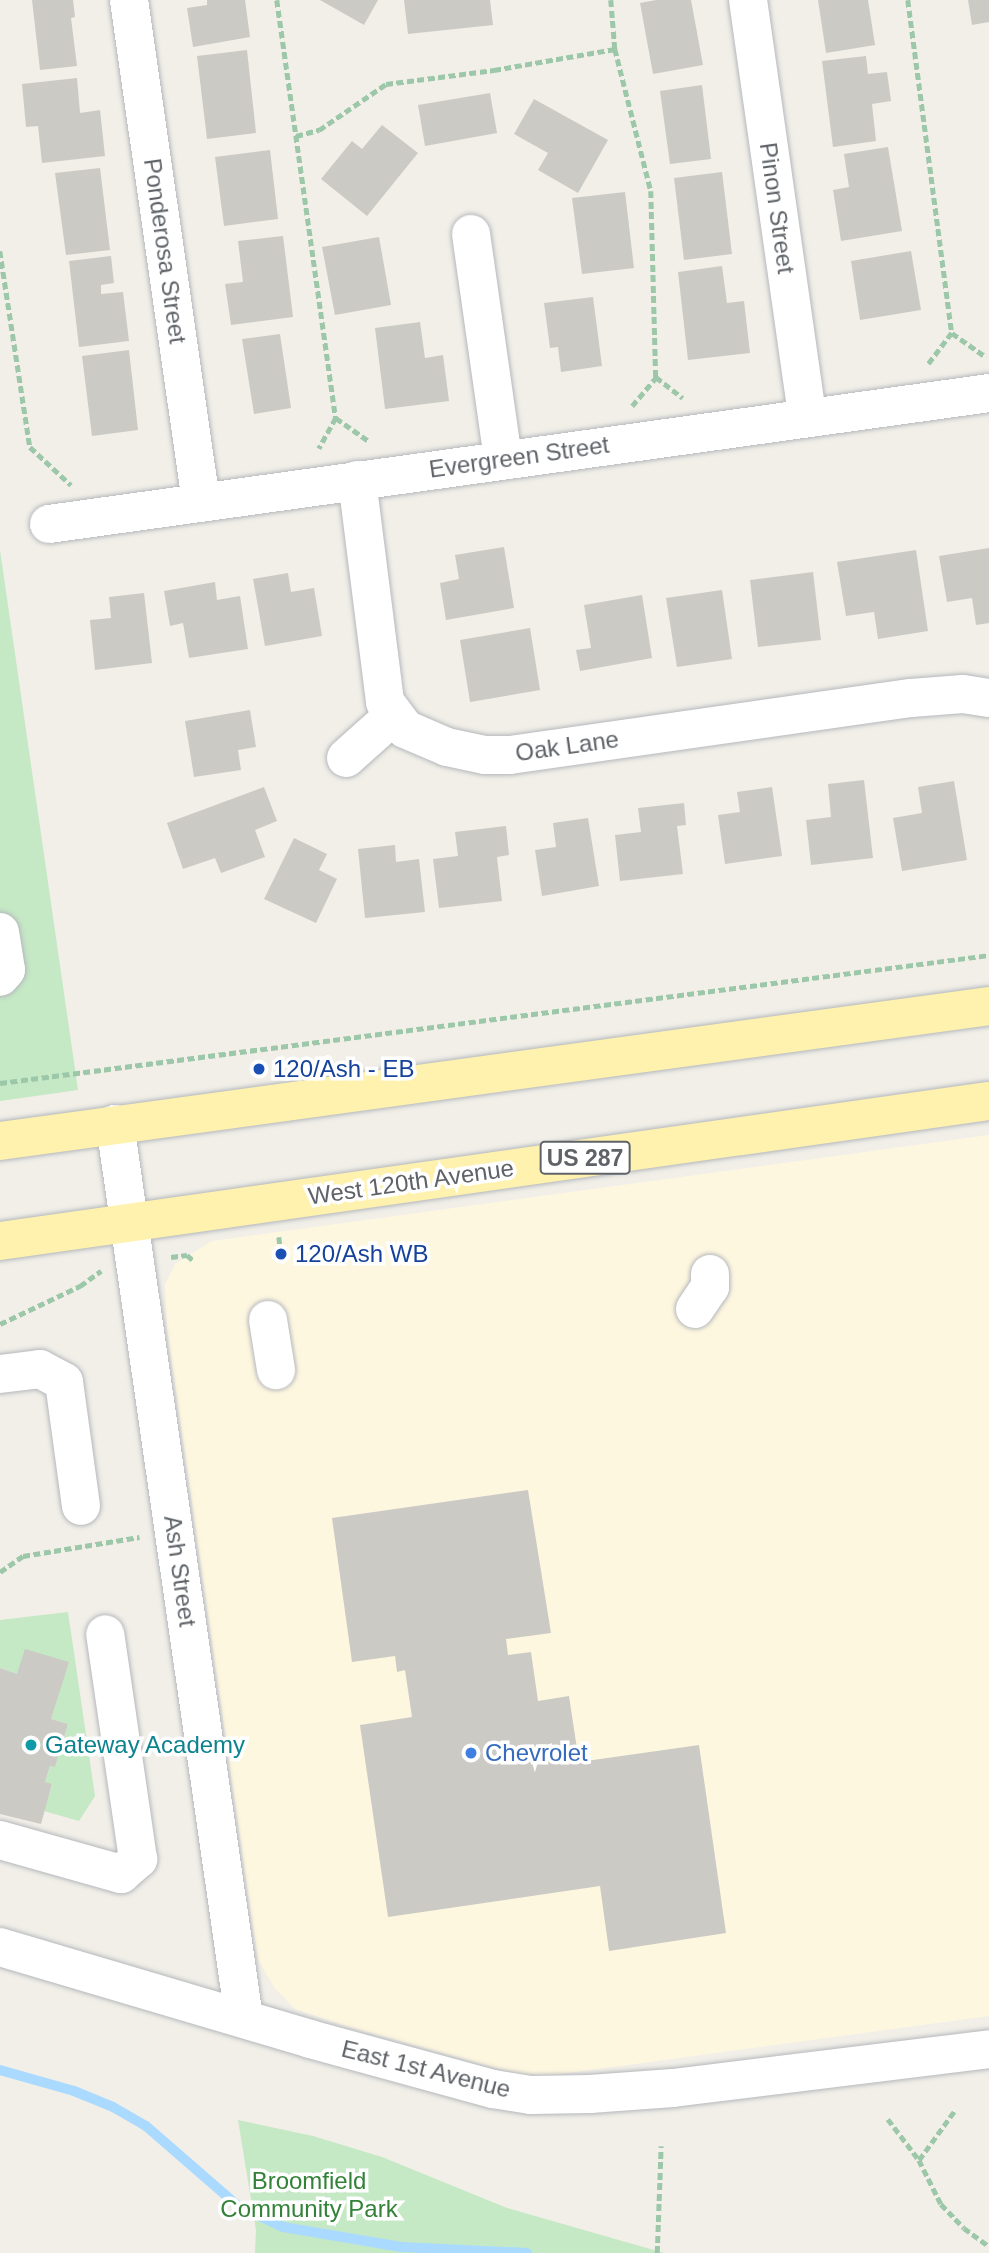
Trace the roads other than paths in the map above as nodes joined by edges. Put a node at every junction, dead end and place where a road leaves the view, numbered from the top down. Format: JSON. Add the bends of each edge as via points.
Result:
{"nodes":[{"id":1,"x":130,"y":0,"type":"edge"},
{"id":2,"x":748,"y":0,"type":"edge"},
{"id":3,"x":471,"y":234,"type":"dead end"},
{"id":4,"x":989,"y":393,"type":"edge"},
{"id":5,"x":807,"y":416,"type":"junction"},
{"id":6,"x":503,"y":459,"type":"junction"},
{"id":7,"x":357,"y":480,"type":"junction"},
{"id":8,"x":201,"y":502,"type":"junction"},
{"id":9,"x":49,"y":524,"type":"dead end"},
{"id":10,"x":989,"y":698,"type":"edge"},
{"id":11,"x":393,"y":716,"type":"junction"},
{"id":12,"x":346,"y":758,"type":"dead end"},
{"id":13,"x":0,"y":932,"type":"edge"},
{"id":14,"x":0,"y":977,"type":"edge"},
{"id":15,"x":989,"y":1006,"type":"edge"},
{"id":16,"x":989,"y":1101,"type":"edge"},
{"id":17,"x":115,"y":1124,"type":"junction"},
{"id":18,"x":0,"y":1141,"type":"edge"},
{"id":19,"x":130,"y":1222,"type":"junction"},
{"id":20,"x":0,"y":1241,"type":"edge"},
{"id":21,"x":710,"y":1274,"type":"dead end"},
{"id":22,"x":695,"y":1309,"type":"dead end"},
{"id":23,"x":268,"y":1320,"type":"dead end"},
{"id":24,"x":276,"y":1370,"type":"dead end"},
{"id":25,"x":0,"y":1374,"type":"edge"},
{"id":26,"x":81,"y":1506,"type":"dead end"},
{"id":27,"x":105,"y":1634,"type":"dead end"},
{"id":28,"x":0,"y":1840,"type":"edge"},
{"id":29,"x":0,"y":1947,"type":"edge"},
{"id":30,"x":244,"y":2018,"type":"junction"},
{"id":31,"x":989,"y":2049,"type":"edge"}],
"edges":[{"from":1,"to":8,"type":"street","name":"Ponderosa Street"},
{"from":2,"to":5,"type":"street","name":"Pinon Street"},
{"from":3,"to":6,"type":"street"},
{"from":4,"to":5,"type":"street","name":"Evergreen Street"},
{"from":5,"to":6,"type":"street","name":"Evergreen Street"},
{"from":6,"to":7,"type":"street","name":"Evergreen Street"},
{"from":7,"to":8,"type":"street","name":"Evergreen Street"},
{"from":7,"to":11,"type":"street","via":[[386,702]]},
{"from":8,"to":9,"type":"street","name":"Evergreen Street"},
{"from":10,"to":11,"type":"street","name":"Oak Lane","via":[[963,694],[911,698],[510,755],[446,747],[417,736]]},
{"from":11,"to":12,"type":"street"},
{"from":13,"to":14,"type":"street","via":[[6,970]]},
{"from":15,"to":17,"type":"main road"},
{"from":16,"to":19,"type":"main road","name":"West 120th Avenue","number":"US 287"},
{"from":17,"to":18,"type":"main road"},
{"from":17,"to":19,"type":"street","name":"Ash Street"},
{"from":19,"to":20,"type":"main road","name":"West 120th Avenue","number":"US 287"},
{"from":19,"to":30,"type":"street","name":"Ash Street"},
{"from":21,"to":22,"type":"street","via":[[710,1287]]},
{"from":23,"to":24,"type":"street"},
{"from":25,"to":26,"type":"street","via":[[40,1369],[64,1382]]},
{"from":27,"to":28,"type":"street","via":[[138,1859],[121,1874]]},
{"from":29,"to":30,"type":"street","name":"East 1st Avenue"},
{"from":30,"to":31,"type":"street","name":"East 1st Avenue","via":[[493,2089],[530,2095],[673,2088]]}]}
